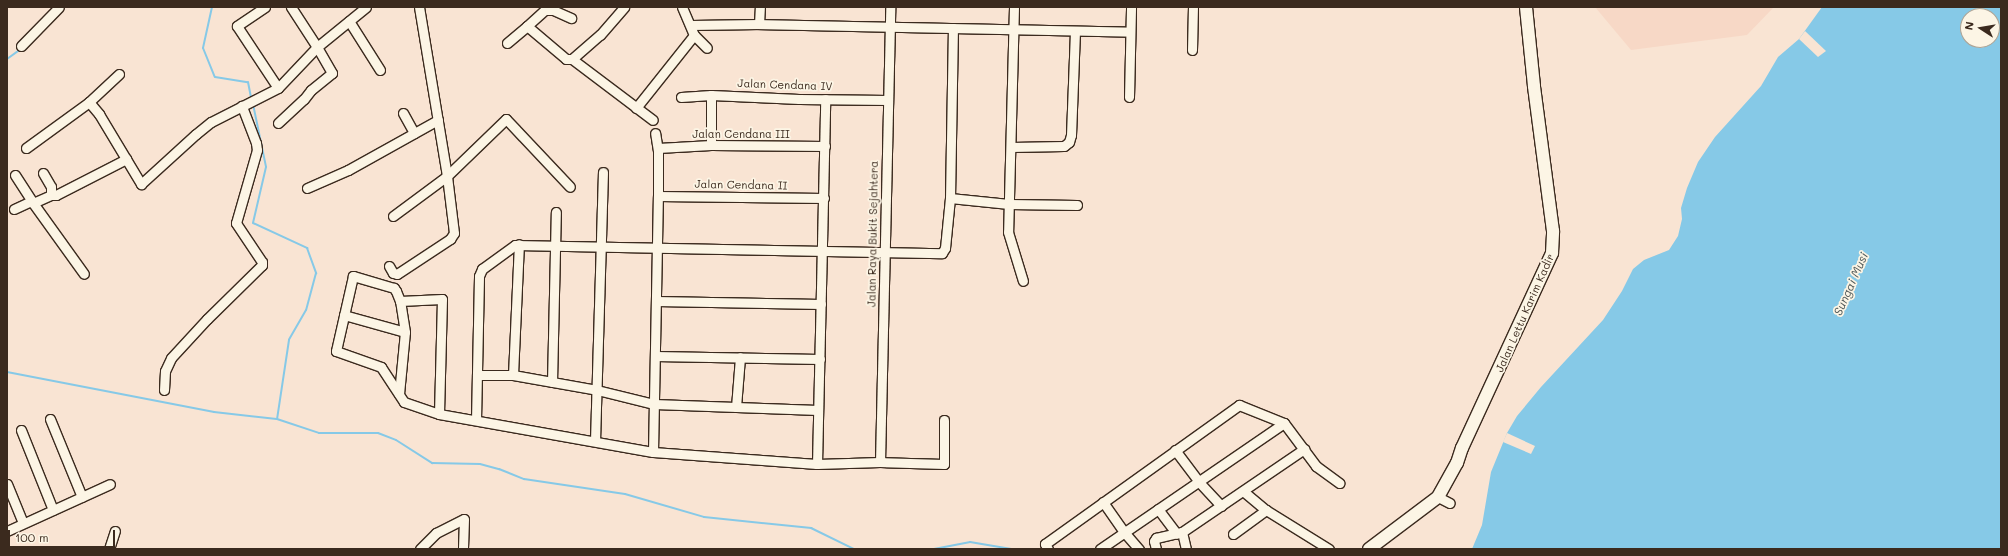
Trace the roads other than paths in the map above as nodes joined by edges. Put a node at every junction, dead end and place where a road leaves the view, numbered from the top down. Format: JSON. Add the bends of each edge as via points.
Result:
{"nodes":[{"id":1,"x":59,"y":7,"type":"edge"},
{"id":2,"x":265,"y":7,"type":"edge"},
{"id":3,"x":290,"y":7,"type":"edge"},
{"id":4,"x":366,"y":7,"type":"edge"},
{"id":5,"x":419,"y":7,"type":"edge"},
{"id":6,"x":624,"y":7,"type":"edge"},
{"id":7,"x":682,"y":7,"type":"edge"},
{"id":8,"x":760,"y":7,"type":"edge"},
{"id":9,"x":890,"y":7,"type":"edge"},
{"id":10,"x":1014,"y":7,"type":"edge"},
{"id":11,"x":1131,"y":7,"type":"edge"},
{"id":12,"x":1526,"y":7,"type":"edge"},
{"id":13,"x":553,"y":9,"type":"edge"},
{"id":14,"x":1194,"y":9,"type":"edge"},
{"id":15,"x":571,"y":18,"type":"dead end"},
{"id":16,"x":349,"y":21,"type":"junction"},
{"id":17,"x":759,"y":24,"type":"junction"},
{"id":18,"x":691,"y":25,"type":"junction"},
{"id":19,"x":527,"y":26,"type":"junction"},
{"id":20,"x":890,"y":26,"type":"junction"},
{"id":21,"x":953,"y":28,"type":"junction"},
{"id":22,"x":1014,"y":29,"type":"junction"},
{"id":23,"x":1075,"y":31,"type":"junction"},
{"id":24,"x":1130,"y":32,"type":"junction"},
{"id":25,"x":694,"y":35,"type":"junction"},
{"id":26,"x":507,"y":44,"type":"dead end"},
{"id":27,"x":21,"y":46,"type":"dead end"},
{"id":28,"x":317,"y":47,"type":"junction"},
{"id":29,"x":707,"y":48,"type":"dead end"},
{"id":30,"x":1192,"y":50,"type":"dead end"},
{"id":31,"x":572,"y":59,"type":"junction"},
{"id":32,"x":380,"y":70,"type":"dead end"},
{"id":33,"x":120,"y":74,"type":"dead end"},
{"id":34,"x":278,"y":88,"type":"junction"},
{"id":35,"x":711,"y":95,"type":"junction"},
{"id":36,"x":681,"y":97,"type":"dead end"},
{"id":37,"x":1129,"y":97,"type":"dead end"},
{"id":38,"x":825,"y":99,"type":"junction"},
{"id":39,"x":888,"y":100,"type":"junction"},
{"id":40,"x":89,"y":102,"type":"junction"},
{"id":41,"x":245,"y":105,"type":"junction"},
{"id":42,"x":636,"y":108,"type":"junction"},
{"id":43,"x":403,"y":113,"type":"dead end"},
{"id":44,"x":438,"y":120,"type":"junction"},
{"id":45,"x":652,"y":120,"type":"dead end"},
{"id":46,"x":278,"y":123,"type":"dead end"},
{"id":47,"x":414,"y":133,"type":"junction"},
{"id":48,"x":656,"y":133,"type":"dead end"},
{"id":49,"x":711,"y":145,"type":"junction"},
{"id":50,"x":825,"y":146,"type":"junction"},
{"id":51,"x":1011,"y":147,"type":"junction"},
{"id":52,"x":26,"y":148,"type":"dead end"},
{"id":53,"x":658,"y":148,"type":"junction"},
{"id":54,"x":126,"y":159,"type":"junction"},
{"id":55,"x":603,"y":172,"type":"dead end"},
{"id":56,"x":43,"y":173,"type":"dead end"},
{"id":57,"x":15,"y":175,"type":"dead end"},
{"id":58,"x":447,"y":176,"type":"junction"},
{"id":59,"x":570,"y":187,"type":"dead end"},
{"id":60,"x":306,"y":188,"type":"dead end"},
{"id":61,"x":52,"y":195,"type":"junction"},
{"id":62,"x":658,"y":196,"type":"junction"},
{"id":63,"x":824,"y":198,"type":"junction"},
{"id":64,"x":950,"y":198,"type":"junction"},
{"id":65,"x":32,"y":202,"type":"junction"},
{"id":66,"x":1010,"y":204,"type":"junction"},
{"id":67,"x":1076,"y":205,"type":"dead end"},
{"id":68,"x":14,"y":209,"type":"dead end"},
{"id":69,"x":556,"y":212,"type":"dead end"},
{"id":70,"x":393,"y":216,"type":"dead end"},
{"id":71,"x":519,"y":244,"type":"junction"},
{"id":72,"x":556,"y":245,"type":"junction"},
{"id":73,"x":602,"y":246,"type":"junction"},
{"id":74,"x":657,"y":247,"type":"junction"},
{"id":75,"x":822,"y":251,"type":"junction"},
{"id":76,"x":884,"y":252,"type":"junction"},
{"id":77,"x":389,"y":266,"type":"dead end"},
{"id":78,"x":84,"y":274,"type":"dead end"},
{"id":79,"x":1023,"y":281,"type":"dead end"},
{"id":80,"x":400,"y":301,"type":"junction"},
{"id":81,"x":656,"y":301,"type":"junction"},
{"id":82,"x":821,"y":304,"type":"junction"},
{"id":83,"x":344,"y":315,"type":"junction"},
{"id":84,"x":405,"y":332,"type":"junction"},
{"id":85,"x":654,"y":356,"type":"junction"},
{"id":86,"x":740,"y":357,"type":"junction"},
{"id":87,"x":820,"y":359,"type":"junction"},
{"id":88,"x":477,"y":375,"type":"junction"},
{"id":89,"x":513,"y":376,"type":"junction"},
{"id":90,"x":552,"y":382,"type":"junction"},
{"id":91,"x":164,"y":390,"type":"dead end"},
{"id":92,"x":597,"y":390,"type":"junction"},
{"id":93,"x":399,"y":394,"type":"junction"},
{"id":94,"x":654,"y":404,"type":"junction"},
{"id":95,"x":736,"y":407,"type":"junction"},
{"id":96,"x":818,"y":410,"type":"junction"},
{"id":97,"x":439,"y":414,"type":"junction"},
{"id":98,"x":50,"y":419,"type":"dead end"},
{"id":99,"x":476,"y":420,"type":"junction"},
{"id":100,"x":944,"y":420,"type":"dead end"},
{"id":101,"x":1284,"y":423,"type":"junction"},
{"id":102,"x":21,"y":430,"type":"dead end"},
{"id":103,"x":595,"y":441,"type":"junction"},
{"id":104,"x":1304,"y":449,"type":"junction"},
{"id":105,"x":1175,"y":450,"type":"junction"},
{"id":106,"x":653,"y":452,"type":"junction"},
{"id":107,"x":880,"y":462,"type":"junction"},
{"id":108,"x":817,"y":464,"type":"junction"},
{"id":109,"x":1198,"y":481,"type":"junction"},
{"id":110,"x":1340,"y":483,"type":"dead end"},
{"id":111,"x":7,"y":484,"type":"edge"},
{"id":112,"x":110,"y":484,"type":"dead end"},
{"id":113,"x":1242,"y":491,"type":"junction"},
{"id":114,"x":82,"y":497,"type":"junction"},
{"id":115,"x":1438,"y":497,"type":"junction"},
{"id":116,"x":1103,"y":502,"type":"junction"},
{"id":117,"x":1450,"y":503,"type":"dead end"},
{"id":118,"x":1221,"y":506,"type":"junction"},
{"id":119,"x":1158,"y":509,"type":"junction"},
{"id":120,"x":53,"y":510,"type":"junction"},
{"id":121,"x":1266,"y":510,"type":"junction"},
{"id":122,"x":23,"y":524,"type":"junction"},
{"id":123,"x":7,"y":531,"type":"edge"},
{"id":124,"x":115,"y":531,"type":"dead end"},
{"id":125,"x":1124,"y":532,"type":"junction"},
{"id":126,"x":1180,"y":533,"type":"junction"},
{"id":127,"x":1233,"y":534,"type":"dead end"},
{"id":128,"x":109,"y":549,"type":"edge"},
{"id":129,"x":420,"y":549,"type":"edge"},
{"id":130,"x":463,"y":549,"type":"edge"},
{"id":131,"x":1048,"y":549,"type":"edge"},
{"id":132,"x":1100,"y":549,"type":"edge"},
{"id":133,"x":1139,"y":549,"type":"edge"},
{"id":134,"x":1156,"y":549,"type":"edge"},
{"id":135,"x":1186,"y":549,"type":"edge"},
{"id":136,"x":1329,"y":549,"type":"edge"},
{"id":137,"x":1369,"y":549,"type":"edge"}],
"edges":[{"from":1,"to":27,"type":"street"},
{"from":2,"to":34,"type":"street","via":[[237,26]]},
{"from":3,"to":28,"type":"street"},
{"from":4,"to":16,"type":"street"},
{"from":5,"to":44,"type":"street"},
{"from":6,"to":31,"type":"street","via":[[600,35]]},
{"from":7,"to":18,"type":"street"},
{"from":8,"to":17,"type":"street"},
{"from":9,"to":20,"type":"street","name":"Jalan Raya Bukit Sejahtera"},
{"from":10,"to":22,"type":"street"},
{"from":11,"to":24,"type":"street"},
{"from":12,"to":115,"type":"street","name":"Jalan Lettu Karim Kadir","via":[[1553,231],[1552,253],[1457,463]]},
{"from":13,"to":15,"type":"street"},
{"from":13,"to":19,"type":"street","via":[[542,12]]},
{"from":14,"to":30,"type":"street"},
{"from":16,"to":28,"type":"street"},
{"from":16,"to":32,"type":"street"},
{"from":17,"to":18,"type":"street"},
{"from":17,"to":20,"type":"street"},
{"from":18,"to":25,"type":"street"},
{"from":19,"to":26,"type":"street"},
{"from":19,"to":31,"type":"street","via":[[566,59]]},
{"from":20,"to":21,"type":"street"},
{"from":20,"to":39,"type":"street","name":"Jalan Raya Bukit Sejahtera"},
{"from":21,"to":22,"type":"street"},
{"from":21,"to":64,"type":"street"},
{"from":22,"to":23,"type":"street"},
{"from":22,"to":51,"type":"street"},
{"from":23,"to":24,"type":"street"},
{"from":23,"to":51,"type":"street","via":[[1069,142],[1064,146]]},
{"from":24,"to":37,"type":"street"},
{"from":25,"to":29,"type":"street"},
{"from":25,"to":42,"type":"street"},
{"from":28,"to":34,"type":"street"},
{"from":28,"to":46,"type":"street","via":[[332,73]]},
{"from":31,"to":42,"type":"street"},
{"from":33,"to":40,"type":"street"},
{"from":34,"to":41,"type":"street"},
{"from":35,"to":36,"type":"street","name":"Jalan Cendana IV"},
{"from":35,"to":38,"type":"street","name":"Jalan Cendana IV"},
{"from":35,"to":49,"type":"street"},
{"from":38,"to":39,"type":"street","name":"Jalan Cendana IV"},
{"from":38,"to":50,"type":"street"},
{"from":39,"to":76,"type":"street","name":"Jalan Raya Bukit Sejahtera"},
{"from":40,"to":52,"type":"street"},
{"from":40,"to":54,"type":"street"},
{"from":41,"to":54,"type":"street","via":[[212,122],[196,134],[142,184]]},
{"from":41,"to":91,"type":"street","via":[[257,150],[236,223],[262,265],[171,358],[165,371]]},
{"from":42,"to":45,"type":"street"},
{"from":43,"to":47,"type":"street"},
{"from":44,"to":47,"type":"street"},
{"from":44,"to":58,"type":"street"},
{"from":47,"to":60,"type":"street","via":[[348,170]]},
{"from":48,"to":53,"type":"street"},
{"from":49,"to":50,"type":"street","name":"Jalan Cendana III"},
{"from":49,"to":53,"type":"street","name":"Jalan Cendana III"},
{"from":50,"to":63,"type":"street"},
{"from":51,"to":66,"type":"street"},
{"from":53,"to":62,"type":"street"},
{"from":54,"to":61,"type":"street"},
{"from":55,"to":73,"type":"street"},
{"from":56,"to":61,"type":"street","via":[[51,186]]},
{"from":57,"to":65,"type":"street"},
{"from":58,"to":59,"type":"street","via":[[506,119]]},
{"from":58,"to":70,"type":"street"},
{"from":58,"to":77,"type":"street","via":[[453,236],[397,274],[392,274]]},
{"from":61,"to":65,"type":"street"},
{"from":62,"to":63,"type":"street","name":"Jalan Cendana II"},
{"from":62,"to":74,"type":"street"},
{"from":63,"to":75,"type":"street"},
{"from":64,"to":66,"type":"street"},
{"from":64,"to":76,"type":"street","via":[[945,248],[942,253]]},
{"from":65,"to":68,"type":"street"},
{"from":65,"to":78,"type":"street"},
{"from":66,"to":67,"type":"street"},
{"from":66,"to":79,"type":"street","via":[[1008,232]]},
{"from":69,"to":72,"type":"street"},
{"from":71,"to":72,"type":"street"},
{"from":71,"to":88,"type":"street","via":[[512,246],[481,272]]},
{"from":71,"to":89,"type":"street"},
{"from":72,"to":73,"type":"street"},
{"from":72,"to":90,"type":"street"},
{"from":73,"to":74,"type":"street"},
{"from":73,"to":92,"type":"street"},
{"from":74,"to":75,"type":"street"},
{"from":74,"to":81,"type":"street"},
{"from":75,"to":76,"type":"street"},
{"from":75,"to":82,"type":"street"},
{"from":76,"to":107,"type":"street","name":"Jalan Raya Bukit Sejahtera"},
{"from":80,"to":83,"type":"street","via":[[394,288],[353,276]]},
{"from":80,"to":84,"type":"street"},
{"from":80,"to":97,"type":"street","via":[[442,299]]},
{"from":81,"to":82,"type":"street"},
{"from":81,"to":85,"type":"street"},
{"from":82,"to":87,"type":"street"},
{"from":83,"to":84,"type":"street"},
{"from":83,"to":93,"type":"street","via":[[336,351],[381,367]]},
{"from":84,"to":93,"type":"street"},
{"from":85,"to":86,"type":"street"},
{"from":85,"to":94,"type":"street"},
{"from":86,"to":87,"type":"street"},
{"from":86,"to":95,"type":"street"},
{"from":87,"to":96,"type":"street"},
{"from":88,"to":89,"type":"street"},
{"from":88,"to":99,"type":"street"},
{"from":89,"to":90,"type":"street"},
{"from":90,"to":92,"type":"street"},
{"from":92,"to":94,"type":"street"},
{"from":92,"to":103,"type":"street"},
{"from":93,"to":97,"type":"street","via":[[409,405]]},
{"from":94,"to":95,"type":"street"},
{"from":94,"to":106,"type":"street"},
{"from":95,"to":96,"type":"street"},
{"from":96,"to":108,"type":"street"},
{"from":97,"to":99,"type":"street"},
{"from":98,"to":114,"type":"street"},
{"from":99,"to":103,"type":"street"},
{"from":100,"to":107,"type":"street","via":[[944,464]]},
{"from":101,"to":104,"type":"street"},
{"from":101,"to":105,"type":"street","via":[[1239,405]]},
{"from":101,"to":109,"type":"street"},
{"from":102,"to":120,"type":"street"},
{"from":103,"to":106,"type":"street"},
{"from":104,"to":110,"type":"street","via":[[1320,471]]},
{"from":104,"to":113,"type":"street"},
{"from":105,"to":109,"type":"street"},
{"from":105,"to":116,"type":"street"},
{"from":106,"to":108,"type":"street"},
{"from":107,"to":108,"type":"street"},
{"from":109,"to":118,"type":"street"},
{"from":109,"to":119,"type":"street"},
{"from":111,"to":122,"type":"street"},
{"from":112,"to":114,"type":"street"},
{"from":113,"to":118,"type":"street"},
{"from":113,"to":121,"type":"street"},
{"from":114,"to":120,"type":"street"},
{"from":115,"to":117,"type":"street"},
{"from":115,"to":137,"type":"street","name":"Jalan Lettu Karim Kadir"},
{"from":116,"to":125,"type":"street"},
{"from":116,"to":131,"type":"street","via":[[1045,544]]},
{"from":118,"to":126,"type":"street"},
{"from":119,"to":125,"type":"street"},
{"from":119,"to":126,"type":"street"},
{"from":120,"to":122,"type":"street"},
{"from":121,"to":127,"type":"street"},
{"from":121,"to":136,"type":"street"},
{"from":122,"to":123,"type":"street"},
{"from":124,"to":128,"type":"street"},
{"from":125,"to":132,"type":"street"},
{"from":125,"to":133,"type":"street"},
{"from":126,"to":134,"type":"street","via":[[1156,538]]},
{"from":126,"to":135,"type":"street"},
{"from":129,"to":130,"type":"street","via":[[436,533],[464,519]]}]}
